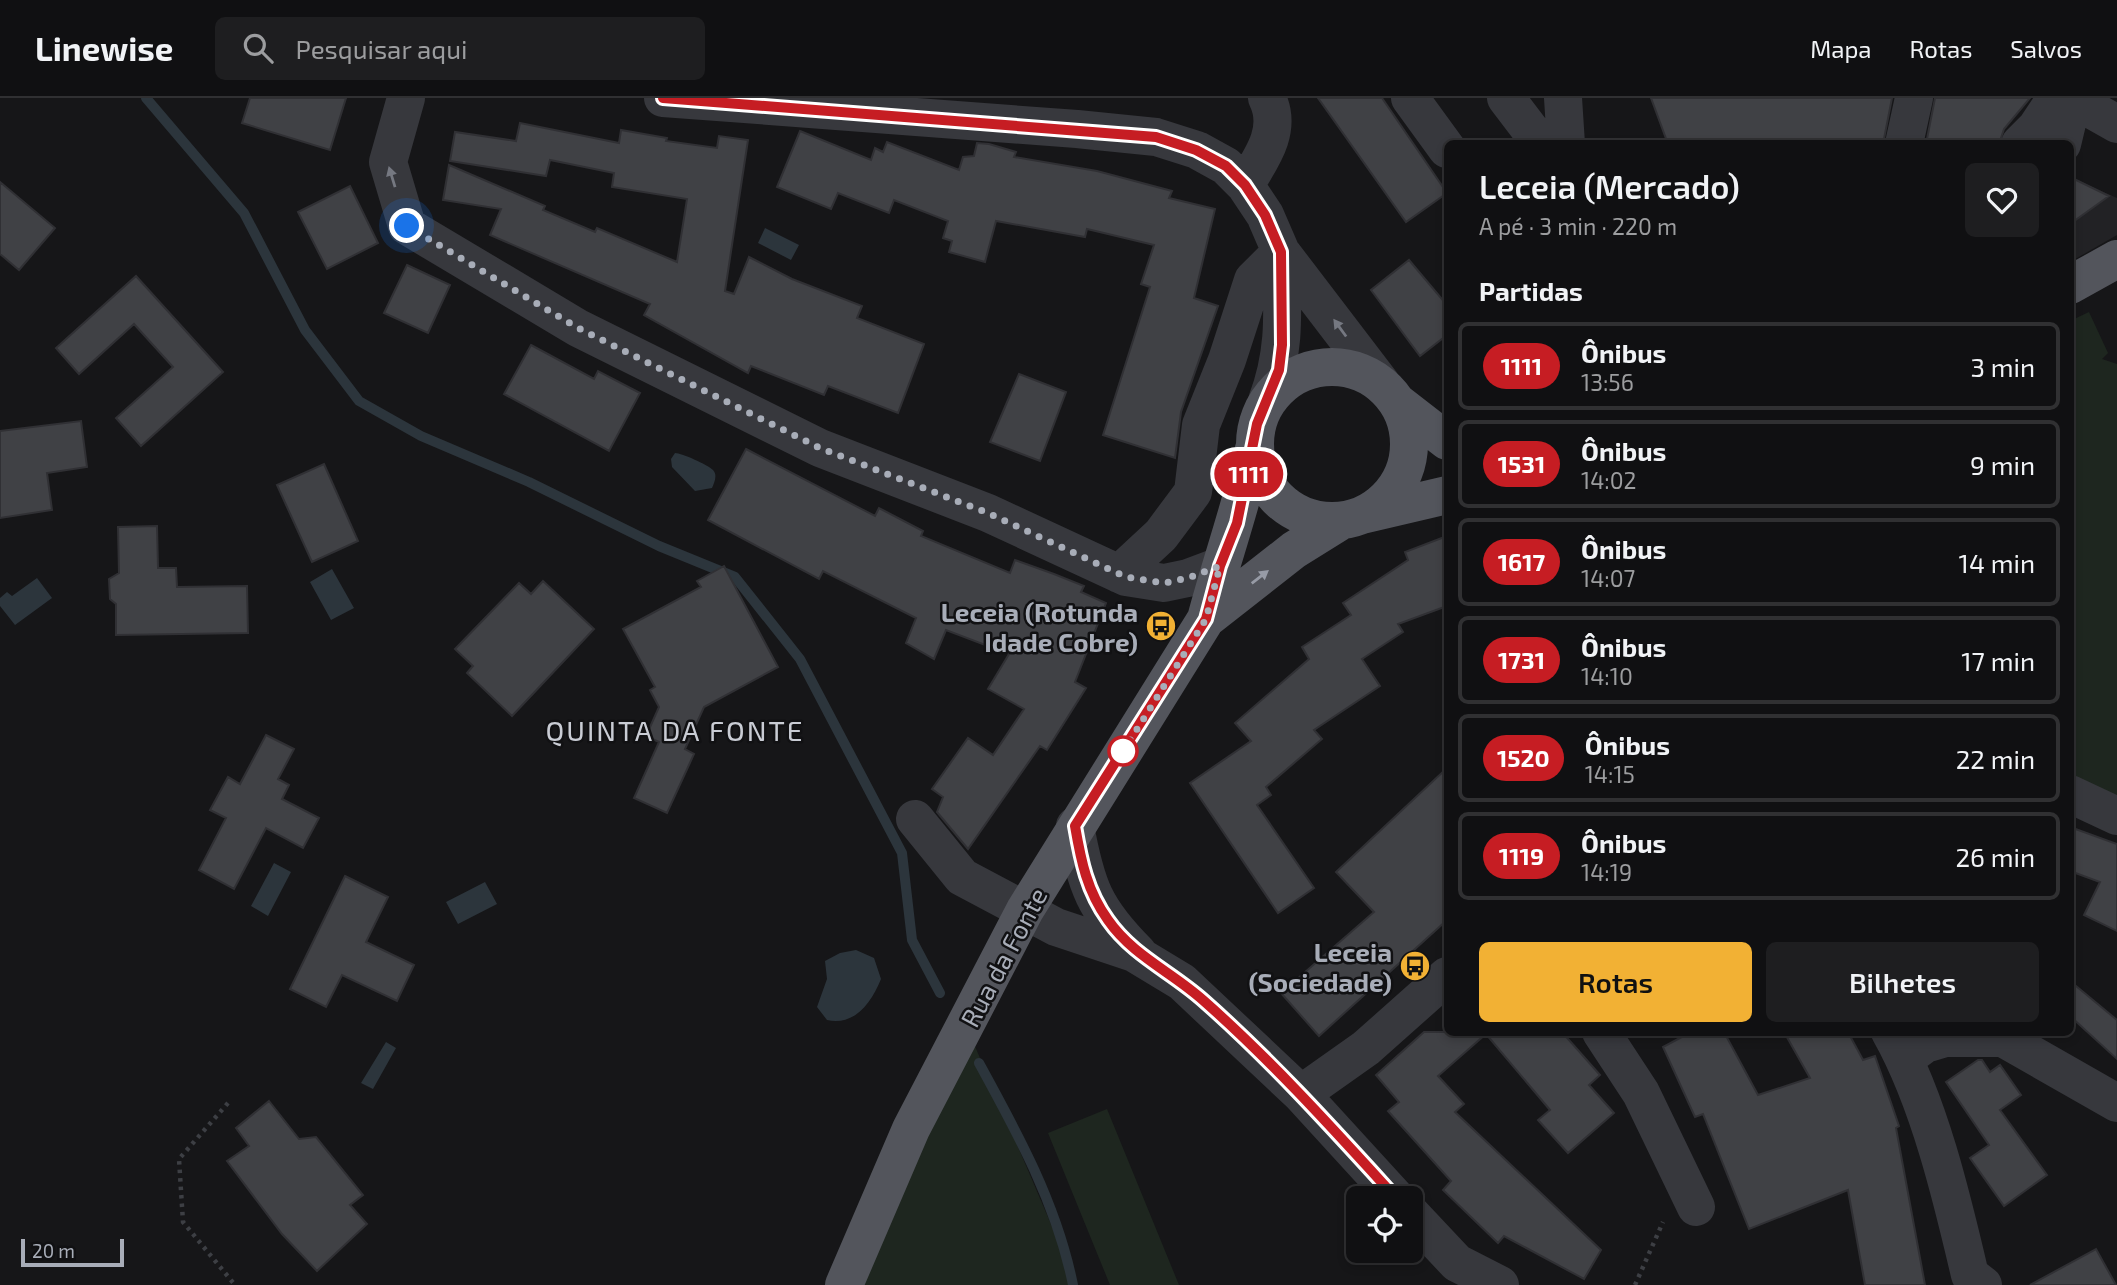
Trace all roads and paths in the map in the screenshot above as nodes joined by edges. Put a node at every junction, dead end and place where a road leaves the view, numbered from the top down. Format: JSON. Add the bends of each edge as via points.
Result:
{"nodes":[{"id":1,"x":406,"y":98,"type":"edge"},
{"id":2,"x":663,"y":98,"type":"edge"},
{"id":3,"x":1410,"y":98,"type":"edge"},
{"id":4,"x":1506,"y":98,"type":"edge"},
{"id":5,"x":1563,"y":98,"type":"edge"},
{"id":6,"x":1914,"y":98,"type":"edge"},
{"id":7,"x":2068,"y":98,"type":"edge"},
{"id":8,"x":1271,"y":99,"type":"edge"},
{"id":9,"x":2117,"y":124,"type":"edge"},
{"id":10,"x":1538,"y":140,"type":"edge"},
{"id":11,"x":1566,"y":140,"type":"edge"},
{"id":12,"x":1906,"y":140,"type":"edge"},
{"id":13,"x":2024,"y":140,"type":"edge"},
{"id":14,"x":2063,"y":140,"type":"edge"},
{"id":15,"x":1444,"y":145,"type":"edge"},
{"id":16,"x":1245,"y":185,"type":"junction"},
{"id":17,"x":1281,"y":252,"type":"junction"},
{"id":18,"x":2117,"y":259,"type":"edge"},
{"id":19,"x":2074,"y":283,"type":"edge"},
{"id":20,"x":1389,"y":393,"type":"junction"},
{"id":21,"x":1267,"y":401,"type":"junction"},
{"id":22,"x":1444,"y":439,"type":"edge"},
{"id":23,"x":1254,"y":449,"type":"junction"},
{"id":24,"x":1444,"y":496,"type":"edge"},
{"id":25,"x":1352,"y":518,"type":"junction"},
{"id":26,"x":1220,"y":566,"type":"junction"},
{"id":27,"x":1119,"y":574,"type":"junction"},
{"id":28,"x":1198,"y":631,"type":"junction"},
{"id":29,"x":2074,"y":796,"type":"edge"},
{"id":30,"x":2117,"y":816,"type":"edge"},
{"id":31,"x":915,"y":819,"type":"dead end"},
{"id":32,"x":1075,"y":826,"type":"junction"},
{"id":33,"x":1025,"y":910,"type":"junction"},
{"id":34,"x":1142,"y":957,"type":"junction"},
{"id":35,"x":1444,"y":979,"type":"edge"},
{"id":36,"x":1604,"y":1036,"type":"edge"},
{"id":37,"x":1897,"y":1046,"type":"edge"},
{"id":38,"x":1301,"y":1094,"type":"junction"},
{"id":39,"x":228,"y":1103,"type":"dead end"},
{"id":40,"x":2117,"y":1103,"type":"edge"},
{"id":41,"x":1385,"y":1186,"type":"edge"},
{"id":42,"x":1689,"y":1194,"type":"joint"},
{"id":43,"x":1423,"y":1230,"type":"edge"},
{"id":44,"x":1457,"y":1274,"type":"edge"},
{"id":45,"x":1974,"y":1282,"type":"edge"},
{"id":46,"x":235,"y":1285,"type":"edge"},
{"id":47,"x":844,"y":1285,"type":"edge"},
{"id":48,"x":1500,"y":1285,"type":"edge"},
{"id":49,"x":1635,"y":1285,"type":"edge"}],
"edges":[{"from":27,"to":1,"type":"street","one_way":true,"via":[[988,513],[820,448],[578,328],[407,226],[388,162]]},
{"from":2,"to":16,"type":"street","via":[[1156,137],[1206,155]]},
{"from":3,"to":15,"type":"street"},
{"from":4,"to":10,"type":"street"},
{"from":5,"to":11,"type":"street"},
{"from":6,"to":12,"type":"street"},
{"from":7,"to":9,"type":"street"},
{"from":7,"to":13,"type":"street"},
{"from":7,"to":14,"type":"street"},
{"from":8,"to":16,"type":"street","via":[[1269,146]]},
{"from":16,"to":17,"type":"street"},
{"from":20,"to":17,"type":"street","one_way":true},
{"from":17,"to":21,"type":"street","via":[[1282,345],[1279,370]]},
{"from":17,"to":27,"type":"street","via":[[1253,280],[1201,425],[1193,492],[1161,535]]},
{"from":18,"to":19,"type":"main road"},
{"from":20,"to":21,"type":"main road","via":[[1357,371],[1332,367],[1306,371],[1284,383]]},
{"from":20,"to":22,"type":"main road"},
{"from":20,"to":25,"type":"main road","via":[[1408,428],[1409,454],[1401,479],[1386,500]]},
{"from":21,"to":23,"type":"main road","via":[[1257,424]]},
{"from":23,"to":25,"type":"main road","via":[[1259,473],[1272,494],[1291,510],[1314,520]]},
{"from":23,"to":26,"type":"main road","name":"Rua da Fonte","via":[[1237,523]]},
{"from":24,"to":25,"type":"main road"},
{"from":28,"to":25,"type":"main road","name":"Rua da Fonte","one_way":true,"via":[[1294,550]]},
{"from":26,"to":27,"type":"street","via":[[1164,583]]},
{"from":26,"to":28,"type":"main road","name":"Rua da Fonte"},
{"from":28,"to":32,"type":"main road","name":"Rua da Fonte"},
{"from":29,"to":30,"type":"street"},
{"from":31,"to":33,"type":"street","via":[[962,877]]},
{"from":32,"to":33,"type":"main road","name":"Rua da Fonte"},
{"from":32,"to":34,"type":"street","via":[[1088,889],[1110,923]]},
{"from":33,"to":34,"type":"street","via":[[1056,927]]},
{"from":33,"to":47,"type":"main road","name":"Rua da Fonte","via":[[911,1129]]},
{"from":34,"to":38,"type":"street","via":[[1206,1002]]},
{"from":35,"to":38,"type":"street","via":[[1366,1048]]},
{"from":36,"to":42,"type":"street","via":[[1641,1093]]},
{"from":37,"to":40,"type":"street","via":[[1945,1038],[2003,1038]]},
{"from":37,"to":45,"type":"street"},
{"from":38,"to":41,"type":"street"},
{"from":39,"to":46,"type":"path","via":[[179,1159],[183,1222]]},
{"from":42,"to":49,"type":"path"},
{"from":43,"to":44,"type":"street"},
{"from":44,"to":48,"type":"street"}]}
